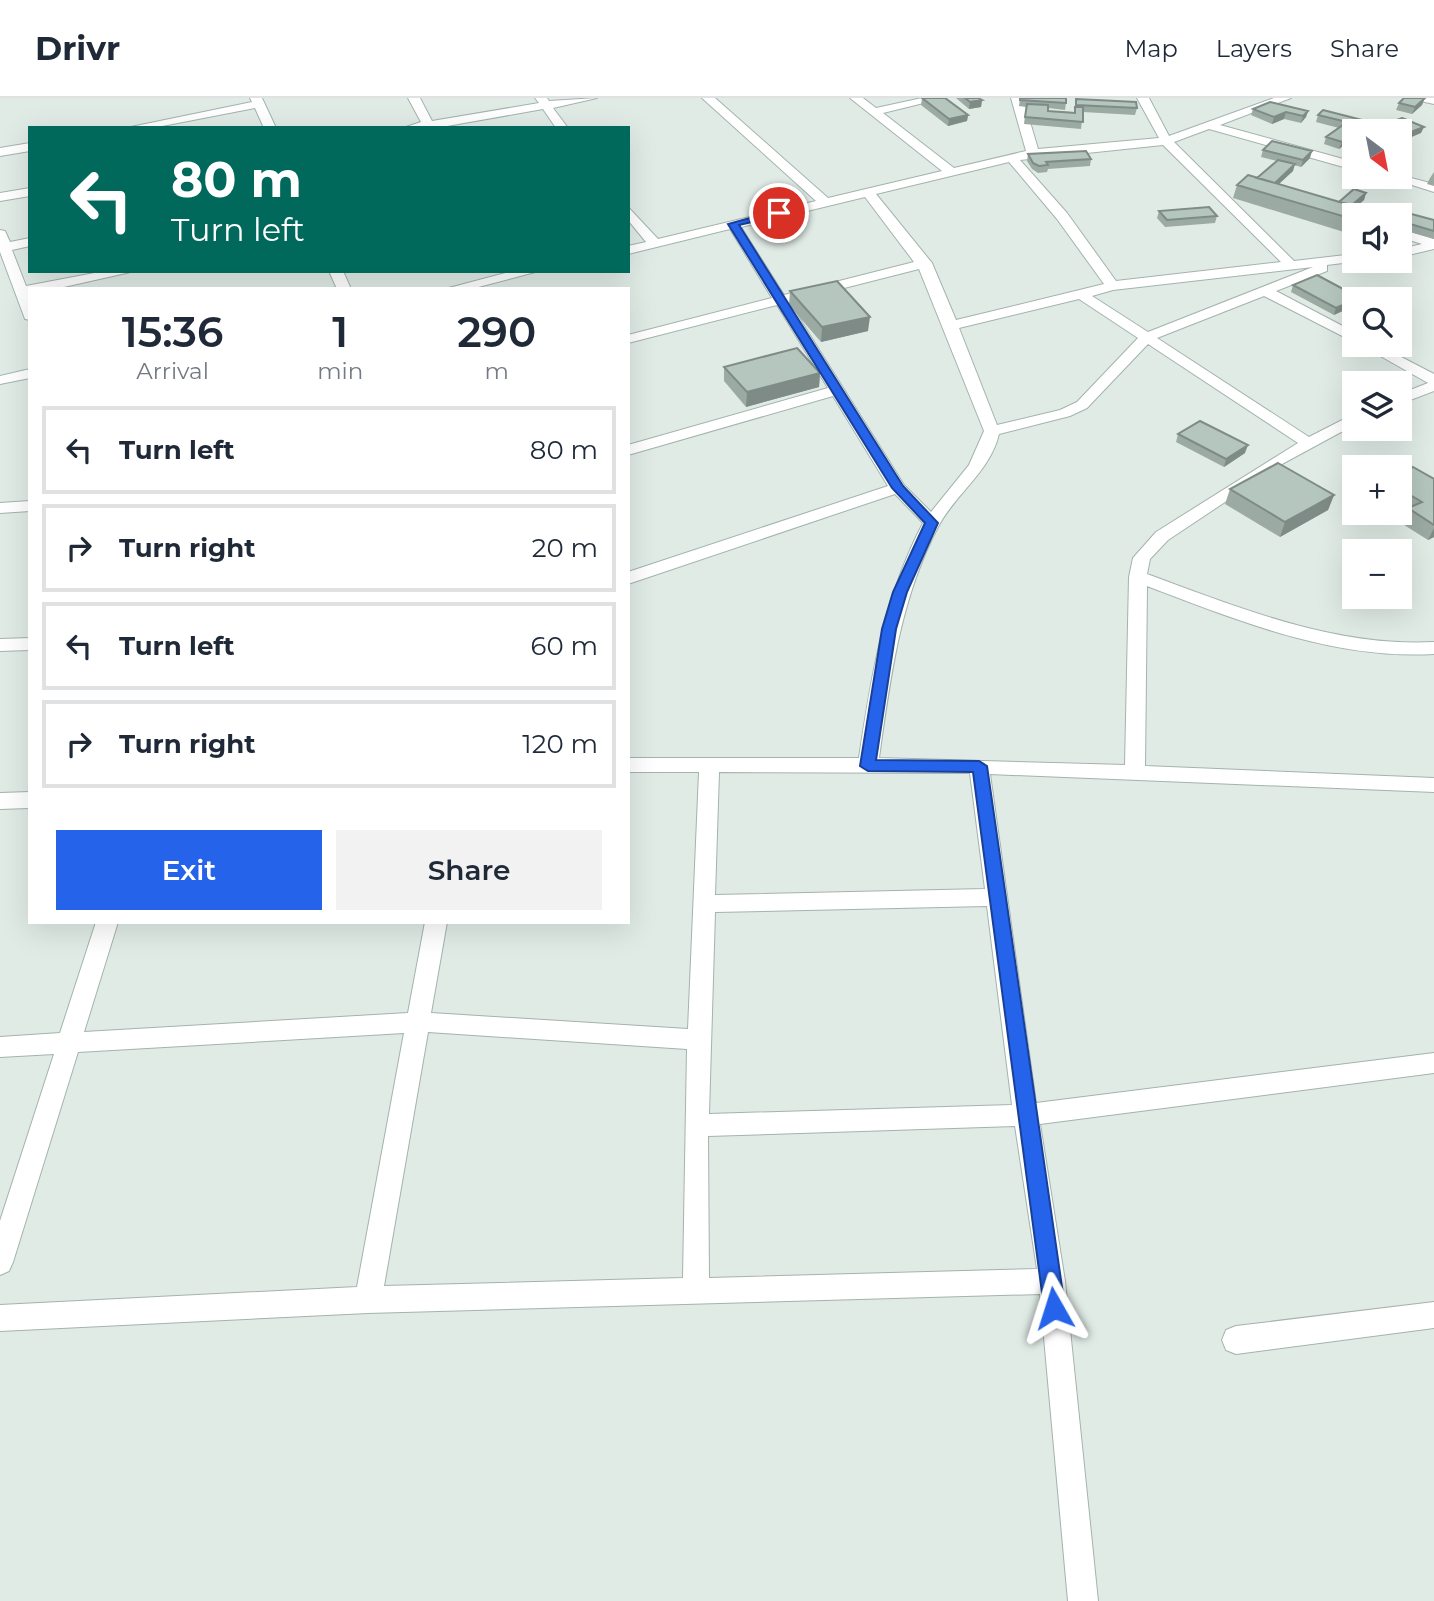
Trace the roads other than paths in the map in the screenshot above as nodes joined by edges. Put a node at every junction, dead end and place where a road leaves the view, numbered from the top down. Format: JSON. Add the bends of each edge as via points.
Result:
{"nodes":[{"id":1,"x":414,"y":98,"type":"edge"},
{"id":2,"x":591,"y":98,"type":"edge"},
{"id":3,"x":708,"y":98,"type":"edge"},
{"id":4,"x":856,"y":98,"type":"edge"},
{"id":5,"x":939,"y":98,"type":"edge"},
{"id":6,"x":1017,"y":98,"type":"edge"},
{"id":7,"x":1143,"y":98,"type":"edge"},
{"id":8,"x":1285,"y":98,"type":"edge"},
{"id":9,"x":1420,"y":98,"type":"edge"},
{"id":10,"x":258,"y":101,"type":"edge"},
{"id":11,"x":1434,"y":101,"type":"edge"},
{"id":12,"x":543,"y":102,"type":"edge"},
{"id":13,"x":874,"y":112,"type":"junction"},
{"id":14,"x":1210,"y":125,"type":"junction"},
{"id":15,"x":141,"y":126,"type":"edge"},
{"id":16,"x":269,"y":126,"type":"edge"},
{"id":17,"x":429,"y":126,"type":"edge"},
{"id":18,"x":561,"y":126,"type":"edge"},
{"id":19,"x":1166,"y":141,"type":"junction"},
{"id":20,"x":28,"y":147,"type":"edge"},
{"id":21,"x":0,"y":152,"type":"edge"},
{"id":22,"x":1034,"y":153,"type":"junction"},
{"id":23,"x":1012,"y":158,"type":"junction"},
{"id":24,"x":1342,"y":163,"type":"edge"},
{"id":25,"x":951,"y":173,"type":"junction"},
{"id":26,"x":1198,"y":173,"type":"junction"},
{"id":27,"x":1224,"y":180,"type":"dead end"},
{"id":28,"x":1412,"y":182,"type":"edge"},
{"id":29,"x":1434,"y":188,"type":"edge"},
{"id":30,"x":28,"y":192,"type":"edge"},
{"id":31,"x":868,"y":192,"type":"junction"},
{"id":32,"x":0,"y":197,"type":"edge"},
{"id":33,"x":825,"y":202,"type":"junction"},
{"id":34,"x":630,"y":214,"type":"edge"},
{"id":35,"x":733,"y":224,"type":"junction"},
{"id":36,"x":1412,"y":237,"type":"edge"},
{"id":37,"x":2,"y":241,"type":"edge"},
{"id":38,"x":28,"y":242,"type":"edge"},
{"id":39,"x":654,"y":244,"type":"junction"},
{"id":40,"x":1434,"y":244,"type":"edge"},
{"id":41,"x":630,"y":250,"type":"edge"},
{"id":42,"x":1412,"y":250,"type":"edge"},
{"id":43,"x":1342,"y":259,"type":"edge"},
{"id":44,"x":1342,"y":261,"type":"edge"},
{"id":45,"x":925,"y":264,"type":"junction"},
{"id":46,"x":1291,"y":265,"type":"junction"},
{"id":47,"x":117,"y":273,"type":"edge"},
{"id":48,"x":514,"y":273,"type":"edge"},
{"id":49,"x":486,"y":286,"type":"edge"},
{"id":50,"x":1112,"y":286,"type":"junction"},
{"id":51,"x":40,"y":287,"type":"edge"},
{"id":52,"x":23,"y":290,"type":"edge"},
{"id":53,"x":1266,"y":290,"type":"junction"},
{"id":54,"x":1082,"y":295,"type":"junction"},
{"id":55,"x":779,"y":300,"type":"junction"},
{"id":56,"x":28,"y":309,"type":"edge"},
{"id":57,"x":952,"y":325,"type":"junction"},
{"id":58,"x":1342,"y":331,"type":"edge"},
{"id":59,"x":1147,"y":337,"type":"junction"},
{"id":60,"x":630,"y":338,"type":"edge"},
{"id":61,"x":1391,"y":357,"type":"edge"},
{"id":62,"x":28,"y":373,"type":"edge"},
{"id":63,"x":0,"y":380,"type":"edge"},
{"id":64,"x":1434,"y":380,"type":"edge"},
{"id":65,"x":1434,"y":386,"type":"edge"},
{"id":66,"x":836,"y":390,"type":"junction"},
{"id":67,"x":1412,"y":394,"type":"edge"},
{"id":68,"x":1342,"y":425,"type":"edge"},
{"id":69,"x":992,"y":431,"type":"junction"},
{"id":70,"x":1307,"y":442,"type":"junction"},
{"id":71,"x":630,"y":449,"type":"edge"},
{"id":72,"x":898,"y":488,"type":"junction"},
{"id":73,"x":28,"y":506,"type":"edge"},
{"id":74,"x":0,"y":508,"type":"edge"},
{"id":75,"x":932,"y":523,"type":"junction"},
{"id":76,"x":630,"y":577,"type":"edge"},
{"id":77,"x":1138,"y":577,"type":"junction"},
{"id":78,"x":0,"y":645,"type":"edge"},
{"id":79,"x":28,"y":645,"type":"edge"},
{"id":80,"x":1434,"y":648,"type":"edge"},
{"id":81,"x":630,"y":765,"type":"edge"},
{"id":82,"x":709,"y":766,"type":"junction"},
{"id":83,"x":868,"y":766,"type":"junction"},
{"id":84,"x":979,"y":766,"type":"junction"},
{"id":85,"x":1135,"y":773,"type":"junction"},
{"id":86,"x":1434,"y":785,"type":"edge"},
{"id":87,"x":28,"y":800,"type":"edge"},
{"id":88,"x":0,"y":801,"type":"edge"},
{"id":89,"x":997,"y":897,"type":"junction"},
{"id":90,"x":704,"y":904,"type":"junction"},
{"id":91,"x":106,"y":924,"type":"edge"},
{"id":92,"x":436,"y":924,"type":"edge"},
{"id":93,"x":418,"y":1022,"type":"junction"},
{"id":94,"x":699,"y":1040,"type":"junction"},
{"id":95,"x":69,"y":1042,"type":"junction"},
{"id":96,"x":0,"y":1047,"type":"edge"},
{"id":97,"x":1434,"y":1063,"type":"edge"},
{"id":98,"x":1026,"y":1115,"type":"junction"},
{"id":99,"x":696,"y":1125,"type":"junction"},
{"id":100,"x":0,"y":1262,"type":"edge"},
{"id":101,"x":1052,"y":1282,"type":"junction"},
{"id":102,"x":696,"y":1291,"type":"junction"},
{"id":103,"x":368,"y":1300,"type":"junction"},
{"id":104,"x":1434,"y":1315,"type":"edge"},
{"id":105,"x":0,"y":1318,"type":"edge"},
{"id":106,"x":1236,"y":1340,"type":"dead end"},
{"id":107,"x":1083,"y":1601,"type":"edge"}],
"edges":[{"from":1,"to":17,"type":"street"},
{"from":2,"to":12,"type":"street"},
{"from":3,"to":33,"type":"street"},
{"from":4,"to":13,"type":"street"},
{"from":5,"to":13,"type":"street"},
{"from":6,"to":22,"type":"street"},
{"from":7,"to":19,"type":"street"},
{"from":8,"to":14,"type":"street"},
{"from":9,"to":11,"type":"street"},
{"from":10,"to":15,"type":"street"},
{"from":10,"to":16,"type":"street"},
{"from":12,"to":17,"type":"street"},
{"from":12,"to":18,"type":"street"},
{"from":13,"to":25,"type":"street"},
{"from":14,"to":19,"type":"street"},
{"from":14,"to":24,"type":"street"},
{"from":19,"to":22,"type":"street"},
{"from":19,"to":26,"type":"street"},
{"from":20,"to":21,"type":"street"},
{"from":22,"to":23,"type":"street"},
{"from":23,"to":25,"type":"street"},
{"from":23,"to":50,"type":"street","via":[[1062,216]]},
{"from":25,"to":31,"type":"street"},
{"from":26,"to":27,"type":"street"},
{"from":26,"to":46,"type":"street"},
{"from":28,"to":29,"type":"street"},
{"from":30,"to":32,"type":"street"},
{"from":31,"to":33,"type":"street"},
{"from":31,"to":45,"type":"street"},
{"from":33,"to":35,"type":"street"},
{"from":34,"to":39,"type":"street"},
{"from":35,"to":39,"type":"street"},
{"from":35,"to":55,"type":"street"},
{"from":36,"to":40,"type":"street"},
{"from":37,"to":38,"type":"street"},
{"from":37,"to":52,"type":"street"},
{"from":39,"to":41,"type":"street"},
{"from":40,"to":42,"type":"street"},
{"from":43,"to":46,"type":"street"},
{"from":44,"to":53,"type":"street"},
{"from":45,"to":55,"type":"street"},
{"from":45,"to":57,"type":"street"},
{"from":46,"to":50,"type":"street"},
{"from":47,"to":51,"type":"street"},
{"from":48,"to":49,"type":"street"},
{"from":50,"to":54,"type":"street"},
{"from":52,"to":56,"type":"street"},
{"from":53,"to":58,"type":"street"},
{"from":53,"to":59,"type":"street"},
{"from":54,"to":57,"type":"street"},
{"from":54,"to":59,"type":"street"},
{"from":55,"to":60,"type":"street"},
{"from":55,"to":66,"type":"street"},
{"from":57,"to":69,"type":"street"},
{"from":59,"to":69,"type":"street","via":[[1082,405]]},
{"from":59,"to":70,"type":"street"},
{"from":61,"to":64,"type":"street"},
{"from":62,"to":63,"type":"street"},
{"from":65,"to":67,"type":"street"},
{"from":66,"to":71,"type":"street"},
{"from":66,"to":72,"type":"street"},
{"from":68,"to":70,"type":"street"},
{"from":69,"to":75,"type":"street","via":[[984,454]]},
{"from":70,"to":77,"type":"street","via":[[1162,536],[1142,558]]},
{"from":72,"to":75,"type":"street"},
{"from":72,"to":76,"type":"street"},
{"from":73,"to":74,"type":"street"},
{"from":75,"to":83,"type":"street","via":[[900,592],[889,629]]},
{"from":77,"to":80,"type":"street","via":[[1289,629],[1389,651]]},
{"from":77,"to":85,"type":"street"},
{"from":78,"to":79,"type":"street"},
{"from":81,"to":82,"type":"street"},
{"from":82,"to":83,"type":"street"},
{"from":82,"to":90,"type":"street"},
{"from":83,"to":84,"type":"street"},
{"from":84,"to":85,"type":"street"},
{"from":84,"to":89,"type":"street"},
{"from":85,"to":86,"type":"street"},
{"from":87,"to":88,"type":"street"},
{"from":89,"to":90,"type":"street"},
{"from":89,"to":98,"type":"street"},
{"from":90,"to":94,"type":"street"},
{"from":91,"to":95,"type":"street"},
{"from":92,"to":93,"type":"street"},
{"from":93,"to":94,"type":"street"},
{"from":93,"to":95,"type":"street"},
{"from":93,"to":103,"type":"street"},
{"from":94,"to":99,"type":"street"},
{"from":95,"to":96,"type":"street"},
{"from":95,"to":100,"type":"street"},
{"from":97,"to":98,"type":"street"},
{"from":98,"to":99,"type":"street"},
{"from":98,"to":101,"type":"street"},
{"from":99,"to":102,"type":"street"},
{"from":101,"to":102,"type":"street"},
{"from":101,"to":107,"type":"street"},
{"from":102,"to":103,"type":"street"},
{"from":103,"to":105,"type":"street"},
{"from":104,"to":106,"type":"street"}]}
